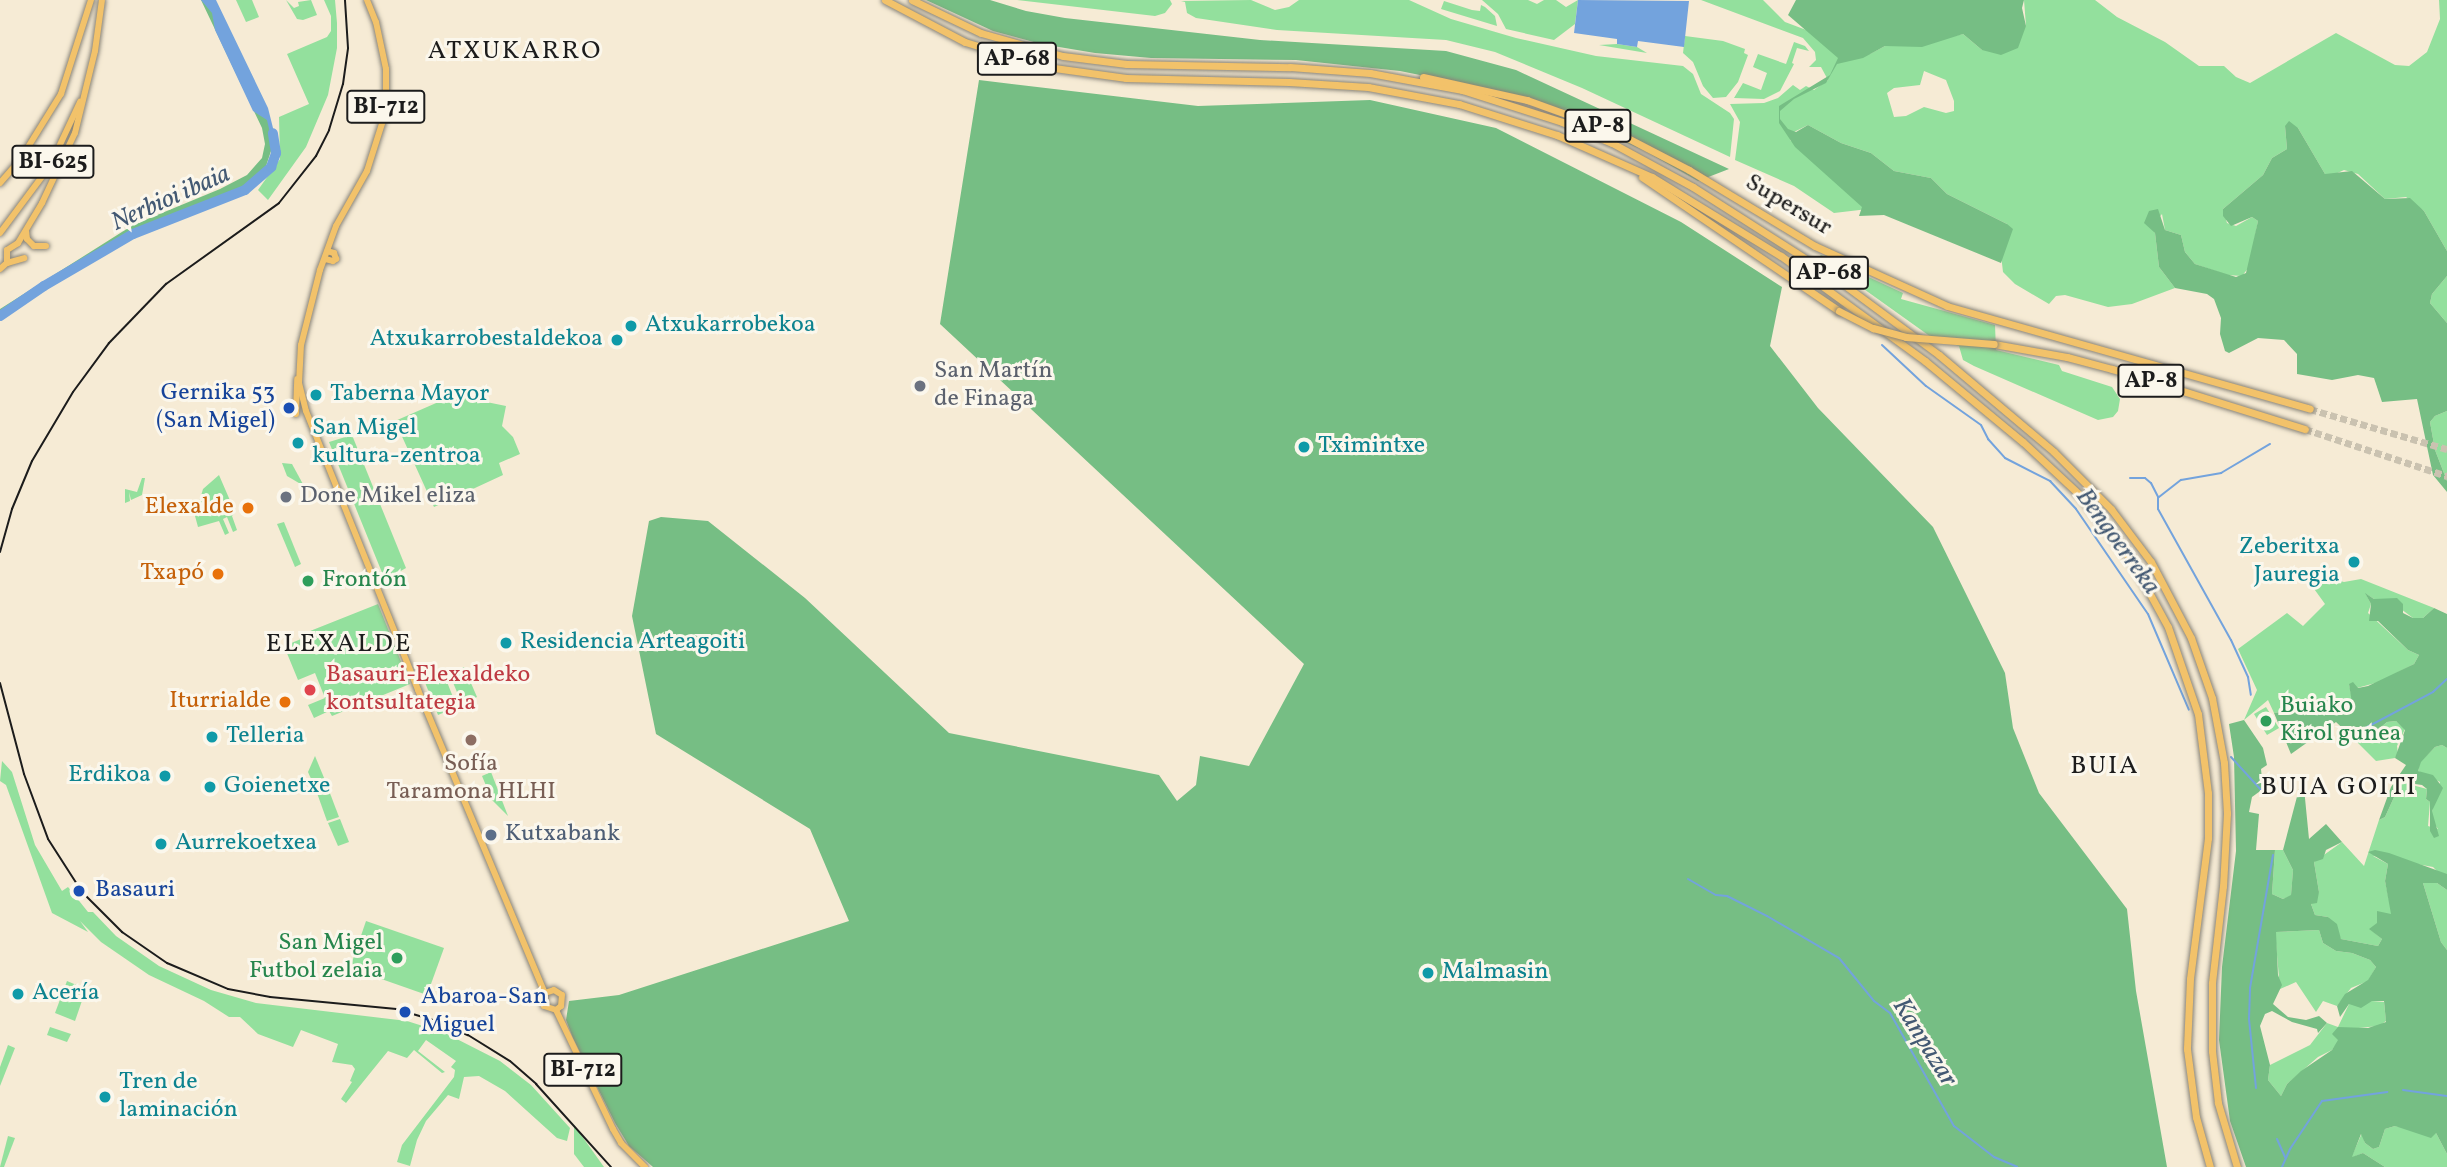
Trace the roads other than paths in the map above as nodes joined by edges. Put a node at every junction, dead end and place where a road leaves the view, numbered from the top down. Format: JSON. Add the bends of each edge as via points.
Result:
{"nodes":[{"id":1,"x":91,"y":0,"type":"edge"},
{"id":2,"x":102,"y":0,"type":"edge"},
{"id":3,"x":367,"y":0,"type":"edge"},
{"id":4,"x":886,"y":0,"type":"edge"},
{"id":5,"x":912,"y":0,"type":"edge"},
{"id":6,"x":1370,"y":73,"type":"junction"},
{"id":7,"x":88,"y":81,"type":"junction"},
{"id":8,"x":1627,"y":166,"type":"junction"},
{"id":9,"x":0,"y":183,"type":"edge"},
{"id":10,"x":26,"y":230,"type":"junction"},
{"id":11,"x":0,"y":233,"type":"edge"},
{"id":12,"x":46,"y":246,"type":"dead end"},
{"id":13,"x":24,"y":258,"type":"dead end"},
{"id":14,"x":7,"y":263,"type":"junction"},
{"id":15,"x":0,"y":269,"type":"edge"},
{"id":16,"x":299,"y":374,"type":"junction"},
{"id":17,"x":2310,"y":409,"type":"tunnel mouth"},
{"id":18,"x":296,"y":414,"type":"dead end"},
{"id":19,"x":2305,"y":429,"type":"tunnel mouth"},
{"id":20,"x":545,"y":993,"type":"junction"},
{"id":21,"x":556,"y":1010,"type":"junction"},
{"id":22,"x":645,"y":1167,"type":"edge"},
{"id":23,"x":2210,"y":1167,"type":"edge"},
{"id":24,"x":2237,"y":1167,"type":"edge"}],
"edges":[{"from":1,"to":9,"type":"main road","via":[[61,93],[20,160]]},
{"from":2,"to":7,"type":"main road","number":"BI-625"},
{"from":3,"to":16,"type":"main road","number":"BI-712","via":[[386,69],[386,111],[368,171],[327,251],[336,258],[325,260],[301,345]]},
{"from":4,"to":8,"type":"highway","number":"AP-68","via":[[965,42],[1047,67],[1126,78],[1316,83],[1406,93],[1518,121]]},
{"from":5,"to":6,"type":"highway","number":"AP-68","via":[[988,36],[1078,58],[1126,64]]},
{"from":6,"to":17,"type":"highway","name":"Supersur","number":"AP-8","via":[[1465,84],[1584,120],[1663,155],[1837,258],[1947,306]]},
{"from":6,"to":24,"type":"highway","number":"AP-68","via":[[1462,90],[1549,117],[1633,154],[1725,205],[1831,275],[1939,355],[2054,452],[2128,530],[2162,580],[2191,638],[2221,742],[2227,833],[2211,1024],[2218,1103]]},
{"from":7,"to":10,"type":"main road","via":[[65,158]]},
{"from":7,"to":11,"type":"main road","number":"BI-625","via":[[55,157]]},
{"from":8,"to":19,"type":"highway","number":"AP-8","bridge":true,"via":[[1839,311],[1873,328],[1906,337],[2067,356]]},
{"from":8,"to":23,"type":"highway","number":"AP-68","via":[[1781,256],[1954,384],[2081,496],[2146,583],[2188,680],[2205,756],[2208,838],[2187,1040],[2194,1108]]},
{"from":10,"to":12,"type":"main road","via":[[30,243]]},
{"from":10,"to":14,"type":"main road","via":[[7,250]]},
{"from":13,"to":14,"type":"main road"},
{"from":14,"to":15,"type":"main road"},
{"from":16,"to":18,"type":"main road"},
{"from":16,"to":20,"type":"main road","number":"BI-712","via":[[306,411]]},
{"from":20,"to":21,"type":"main road","number":"BI-712","via":[[544,1006]]},
{"from":20,"to":21,"type":"main road","number":"BI-712","via":[[554,990],[562,995]]},
{"from":21,"to":22,"type":"main road","number":"BI-712","via":[[613,1129]]}]}
